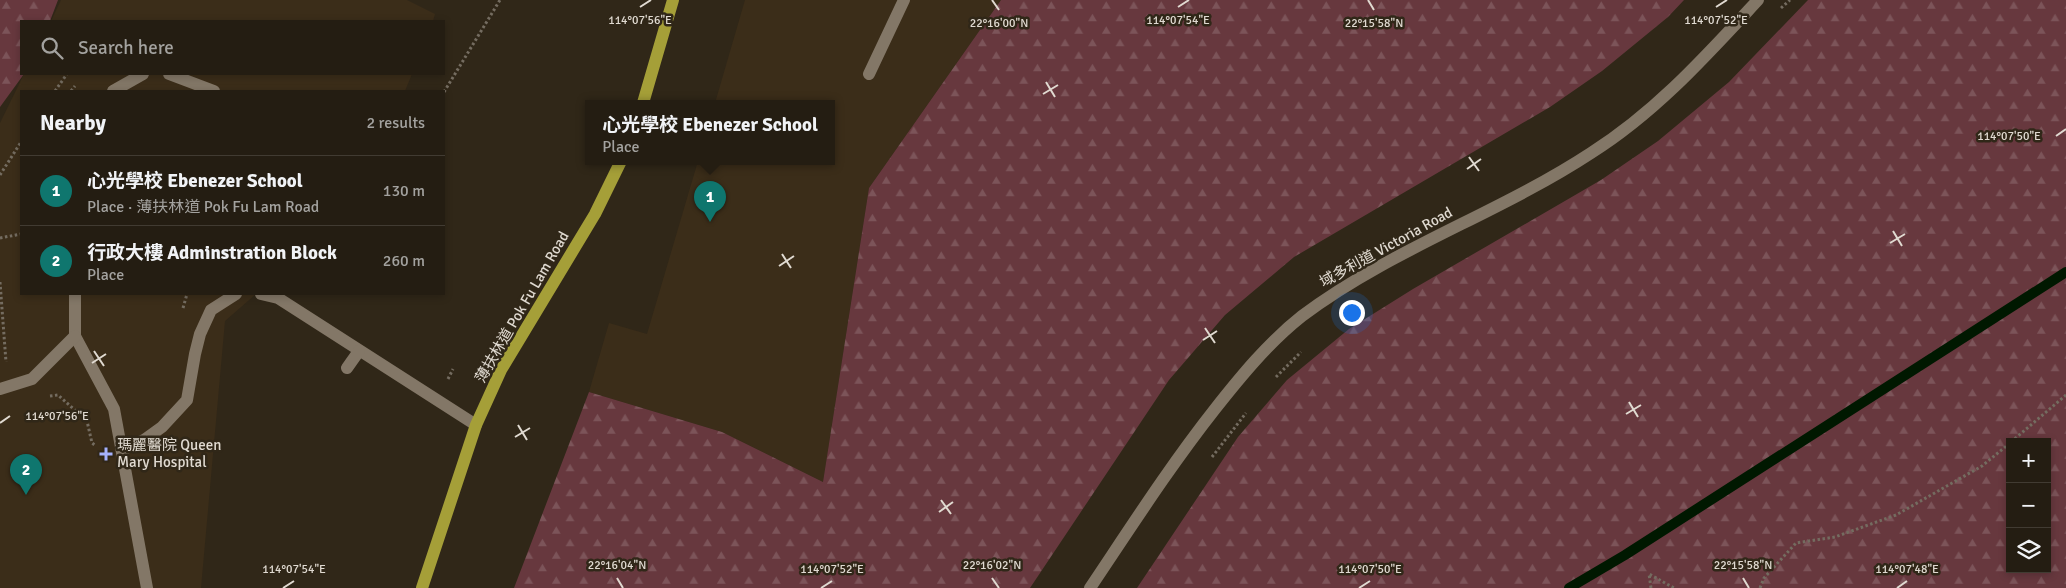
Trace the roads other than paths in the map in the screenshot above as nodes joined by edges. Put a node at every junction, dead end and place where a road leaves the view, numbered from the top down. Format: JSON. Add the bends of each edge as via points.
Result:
{"nodes":[{"id":1,"x":673,"y":0,"type":"edge"},
{"id":2,"x":904,"y":0,"type":"edge"},
{"id":3,"x":1758,"y":0,"type":"edge"},
{"id":4,"x":869,"y":74,"type":"dead end"},
{"id":5,"x":141,"y":75,"type":"edge"},
{"id":6,"x":172,"y":75,"type":"edge"},
{"id":7,"x":115,"y":90,"type":"edge"},
{"id":8,"x":211,"y":90,"type":"edge"},
{"id":9,"x":644,"y":100,"type":"edge"},
{"id":10,"x":619,"y":165,"type":"edge"},
{"id":11,"x":75,"y":295,"type":"edge"},
{"id":12,"x":234,"y":295,"type":"edge"},
{"id":13,"x":265,"y":295,"type":"edge"},
{"id":14,"x":75,"y":336,"type":"junction"},
{"id":15,"x":359,"y":351,"type":"junction"},
{"id":16,"x":348,"y":368,"type":"dead end"},
{"id":17,"x":0,"y":389,"type":"edge"},
{"id":18,"x":476,"y":425,"type":"junction"},
{"id":19,"x":122,"y":450,"type":"junction"},
{"id":20,"x":147,"y":588,"type":"edge"},
{"id":21,"x":422,"y":588,"type":"edge"},
{"id":22,"x":1090,"y":588,"type":"edge"}],
"edges":[{"from":1,"to":9,"type":"main road"},
{"from":2,"to":4,"type":"main road"},
{"from":3,"to":22,"type":"main road","name":"域多利道 Victoria Road","via":[[1678,85],[1624,131],[1551,178],[1376,268],[1300,318],[1253,363],[1188,443]]},
{"from":5,"to":7,"type":"main road"},
{"from":6,"to":8,"type":"main road"},
{"from":10,"to":18,"type":"main road","name":"薄扶林道 Pok Fu Lam Road","via":[[595,214],[501,370]]},
{"from":11,"to":14,"type":"main road"},
{"from":12,"to":19,"type":"main road","via":[[211,310],[200,334],[187,400],[162,427]]},
{"from":13,"to":15,"type":"main road","via":[[278,298]]},
{"from":14,"to":17,"type":"main road","via":[[32,379]]},
{"from":14,"to":19,"type":"main road","via":[[114,409]]},
{"from":15,"to":16,"type":"main road"},
{"from":15,"to":18,"type":"main road"},
{"from":18,"to":21,"type":"main road","name":"薄扶林道 Pok Fu Lam Road"},
{"from":19,"to":20,"type":"main road"}]}
